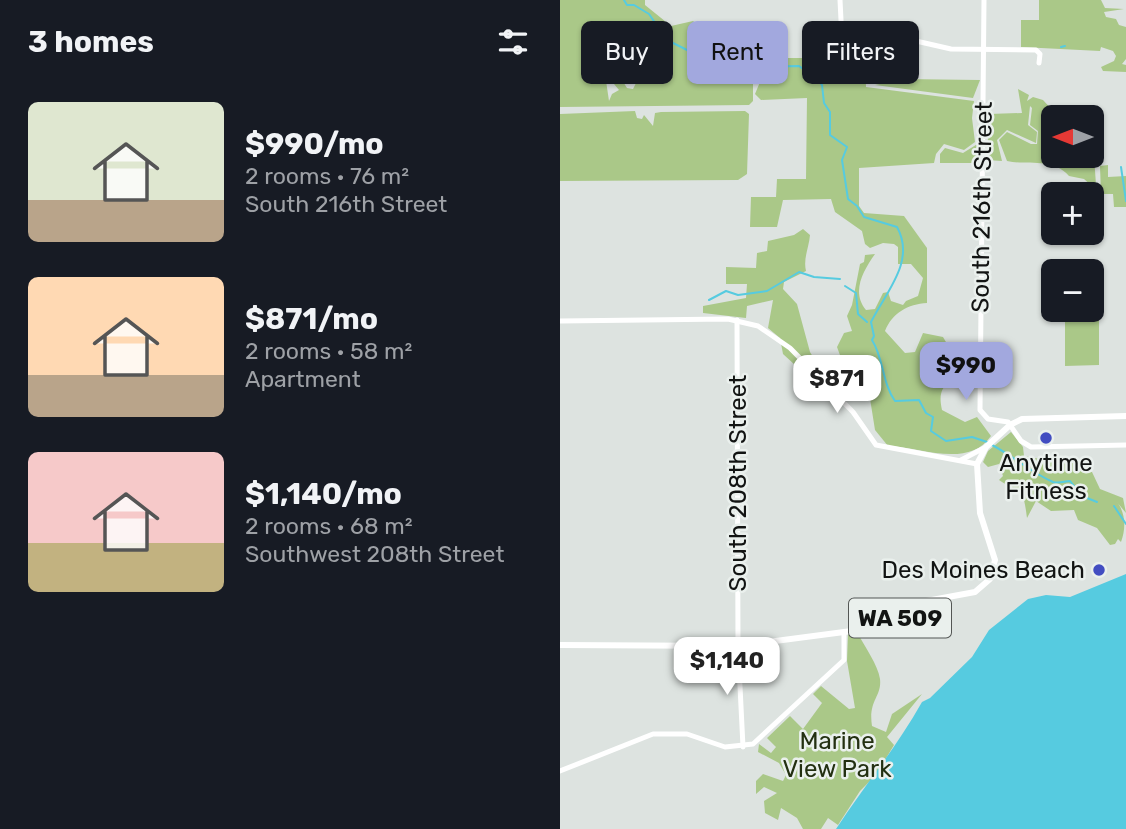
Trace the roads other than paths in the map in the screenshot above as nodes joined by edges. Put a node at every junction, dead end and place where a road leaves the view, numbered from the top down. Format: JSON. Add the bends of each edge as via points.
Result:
{"nodes":[{"id":1,"x":840,"y":0,"type":"edge"},
{"id":2,"x":984,"y":0,"type":"edge"},
{"id":3,"x":984,"y":50,"type":"junction"},
{"id":4,"x":1039,"y":63,"type":"dead end"},
{"id":5,"x":737,"y":320,"type":"junction"},
{"id":6,"x":560,"y":321,"type":"edge"},
{"id":7,"x":1126,"y":416,"type":"edge"},
{"id":8,"x":1010,"y":425,"type":"junction"},
{"id":9,"x":1126,"y":445,"type":"edge"},
{"id":10,"x":986,"y":447,"type":"junction"},
{"id":11,"x":951,"y":460,"type":"junction"},
{"id":12,"x":977,"y":464,"type":"junction"},
{"id":13,"x":844,"y":632,"type":"junction"},
{"id":14,"x":560,"y":645,"type":"edge"},
{"id":15,"x":737,"y":646,"type":"junction"},
{"id":16,"x":743,"y":747,"type":"junction"},
{"id":17,"x":560,"y":771,"type":"edge"}],
"edges":[{"from":1,"to":3,"type":"main road","via":[[842,40],[916,41],[946,49]]},
{"from":2,"to":3,"type":"main road","name":"South 216th Street"},
{"from":3,"to":4,"type":"main road","via":[[1038,51]]},
{"from":3,"to":8,"type":"main road","name":"South 216th Street","via":[[979,396],[982,414]]},
{"from":5,"to":6,"type":"main road"},
{"from":5,"to":11,"type":"main road","via":[[758,326],[783,342],[853,412],[876,445]]},
{"from":5,"to":15,"type":"main road","name":"South 208th Street"},
{"from":7,"to":8,"type":"main road","number":"WA 509","via":[[1028,418]]},
{"from":8,"to":9,"type":"main road","via":[[1026,444],[1038,448]]},
{"from":8,"to":10,"type":"main road","number":"WA 509"},
{"from":10,"to":11,"type":"main road","via":[[965,459]]},
{"from":10,"to":12,"type":"main road","number":"WA 509"},
{"from":11,"to":12,"type":"main road"},
{"from":12,"to":13,"type":"main road","number":"WA 509","via":[[980,513],[995,561],[990,579],[975,592],[926,600],[890,625]]},
{"from":13,"to":15,"type":"main road","number":"WA 509"},
{"from":13,"to":16,"type":"main road","via":[[844,660],[759,740]]},
{"from":14,"to":15,"type":"main road","number":"WA 509"},
{"from":15,"to":16,"type":"main road","name":"South 208th Street"},
{"from":16,"to":17,"type":"main road","via":[[725,747],[680,733],[653,734]]}]}
